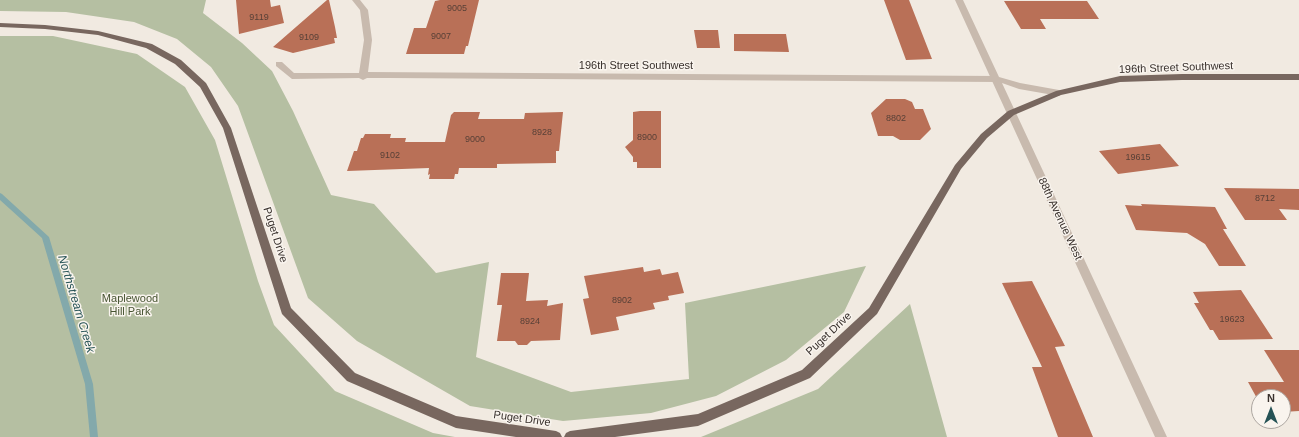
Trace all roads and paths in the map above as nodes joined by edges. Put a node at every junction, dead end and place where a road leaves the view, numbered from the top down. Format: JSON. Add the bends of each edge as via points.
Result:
{"nodes":[{"id":1,"x":356,"y":0,"type":"edge"},
{"id":2,"x":959,"y":0,"type":"edge"},
{"id":3,"x":0,"y":25,"type":"edge"},
{"id":4,"x":279,"y":64,"type":"dead end"},
{"id":5,"x":363,"y":77,"type":"junction"},
{"id":6,"x":1299,"y":77,"type":"edge"},
{"id":7,"x":997,"y":79,"type":"junction"},
{"id":8,"x":1059,"y":93,"type":"junction"},
{"id":9,"x":1011,"y":113,"type":"junction"},
{"id":10,"x":556,"y":437,"type":"edge"},
{"id":11,"x":570,"y":437,"type":"edge"},
{"id":12,"x":1161,"y":437,"type":"edge"}],
"edges":[{"from":1,"to":5,"type":"street","via":[[364,10],[368,40]]},
{"from":2,"to":7,"type":"street","name":"88th Avenue West"},
{"from":3,"to":10,"type":"main road","name":"Puget Drive","via":[[98,33],[149,46],[178,62],[203,85],[227,128],[286,310],[351,377],[456,422]]},
{"from":4,"to":5,"type":"street","name":"196th Street Southwest","via":[[292,76]]},
{"from":5,"to":7,"type":"street","name":"196th Street Southwest","via":[[390,75]]},
{"from":6,"to":8,"type":"main road","name":"196th Street Southwest","via":[[1120,79]]},
{"from":7,"to":8,"type":"street","name":"196th Street Southwest"},
{"from":7,"to":9,"type":"street","name":"88th Avenue West"},
{"from":8,"to":9,"type":"main road","name":"196th Street Southwest"},
{"from":9,"to":11,"type":"main road","name":"Puget Drive","via":[[984,136],[958,167],[873,311],[806,374],[698,420]]},
{"from":9,"to":12,"type":"street","name":"88th Avenue West"}]}
